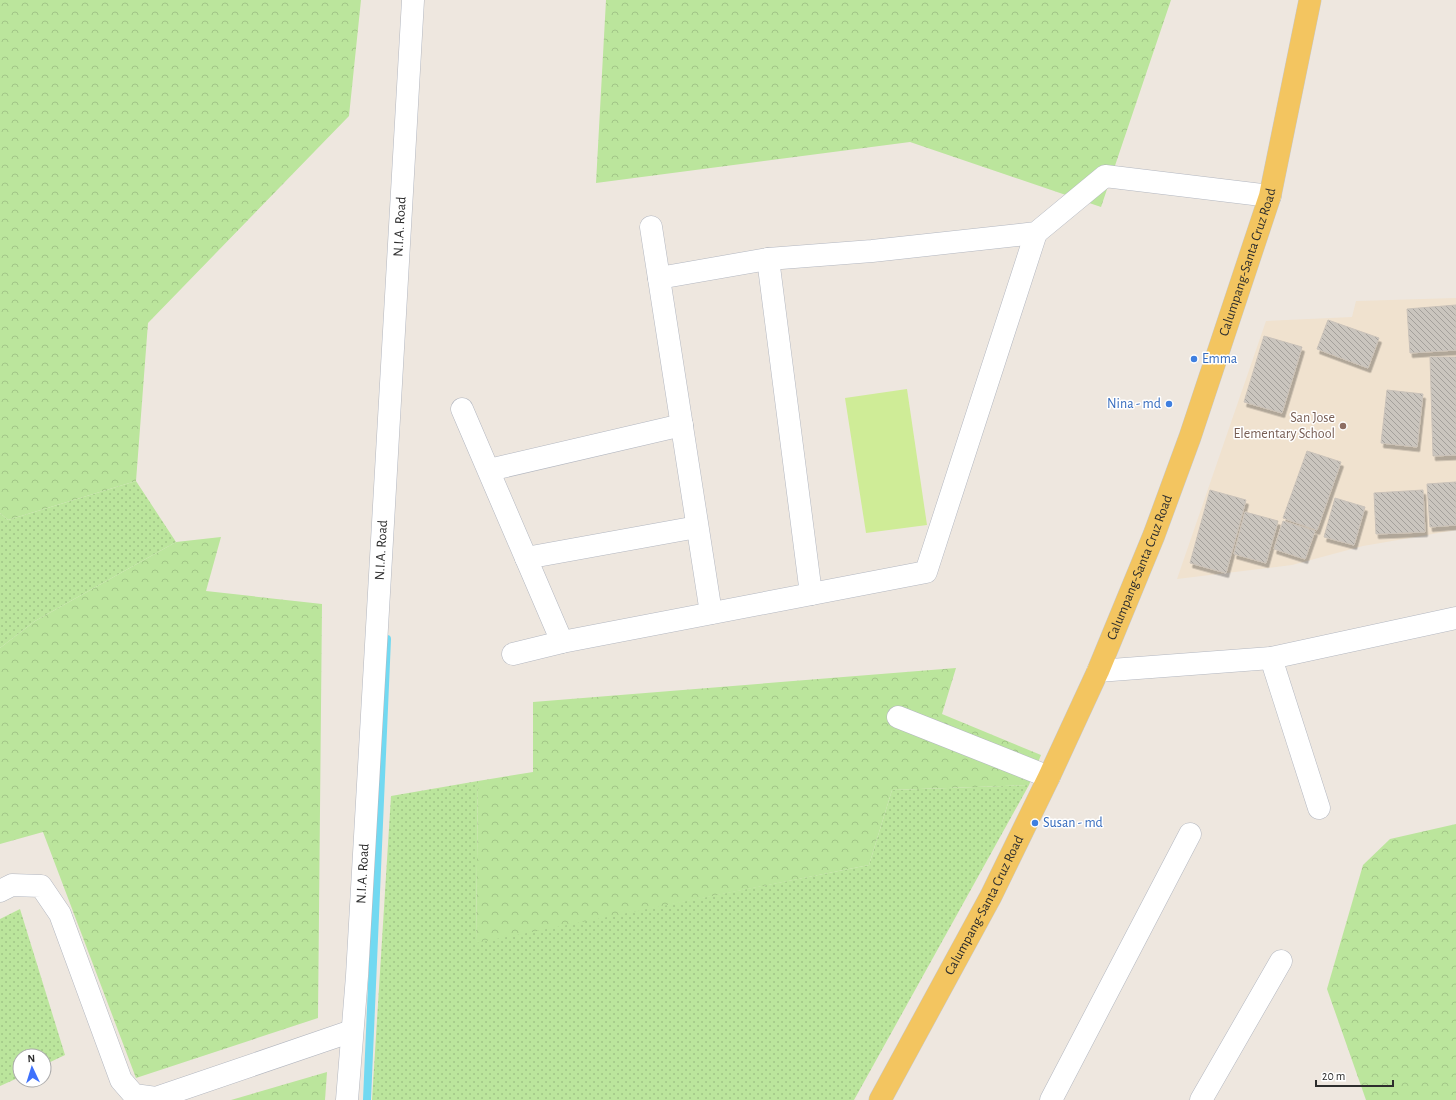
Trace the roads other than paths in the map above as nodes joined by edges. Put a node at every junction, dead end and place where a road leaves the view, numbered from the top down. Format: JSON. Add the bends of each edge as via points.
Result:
{"nodes":[{"id":1,"x":413,"y":0,"type":"edge"},
{"id":2,"x":1310,"y":0,"type":"edge"},
{"id":3,"x":1270,"y":196,"type":"junction"},
{"id":4,"x":651,"y":227,"type":"dead end"},
{"id":5,"x":1036,"y":233,"type":"junction"},
{"id":6,"x":768,"y":259,"type":"junction"},
{"id":7,"x":659,"y":278,"type":"junction"},
{"id":8,"x":462,"y":409,"type":"dead end"},
{"id":9,"x":682,"y":424,"type":"junction"},
{"id":10,"x":488,"y":470,"type":"junction"},
{"id":11,"x":697,"y":526,"type":"junction"},
{"id":12,"x":526,"y":558,"type":"junction"},
{"id":13,"x":811,"y":594,"type":"junction"},
{"id":14,"x":711,"y":613,"type":"junction"},
{"id":15,"x":1456,"y":618,"type":"edge"},
{"id":16,"x":562,"y":642,"type":"junction"},
{"id":17,"x":513,"y":654,"type":"dead end"},
{"id":18,"x":1270,"y":658,"type":"junction"},
{"id":19,"x":1098,"y":670,"type":"junction"},
{"id":20,"x":898,"y":717,"type":"dead end"},
{"id":21,"x":1049,"y":777,"type":"junction"},
{"id":22,"x":1319,"y":808,"type":"dead end"},
{"id":23,"x":1190,"y":834,"type":"dead end"},
{"id":24,"x":0,"y":891,"type":"edge"},
{"id":25,"x":1280,"y":961,"type":"dead end"},
{"id":26,"x":352,"y":1031,"type":"junction"},
{"id":27,"x":347,"y":1100,"type":"edge"},
{"id":28,"x":880,"y":1100,"type":"edge"},
{"id":29,"x":1050,"y":1100,"type":"edge"},
{"id":30,"x":1201,"y":1100,"type":"edge"}],
"edges":[{"from":1,"to":26,"type":"street","name":"N.I.A. Road"},
{"from":2,"to":3,"type":"main road","name":"Calumpang-Santa Cruz Road"},
{"from":3,"to":5,"type":"street","via":[[1105,176]]},
{"from":3,"to":19,"type":"main road","name":"Calumpang-Santa Cruz Road","via":[[1190,437],[1154,535]]},
{"from":4,"to":7,"type":"street"},
{"from":5,"to":6,"type":"street","via":[[872,252]]},
{"from":5,"to":13,"type":"street","via":[[926,572]]},
{"from":6,"to":7,"type":"street"},
{"from":6,"to":13,"type":"street"},
{"from":7,"to":9,"type":"street"},
{"from":8,"to":10,"type":"street"},
{"from":9,"to":10,"type":"street"},
{"from":9,"to":11,"type":"street"},
{"from":10,"to":12,"type":"street"},
{"from":11,"to":12,"type":"street"},
{"from":11,"to":14,"type":"street"},
{"from":12,"to":16,"type":"street"},
{"from":13,"to":14,"type":"street"},
{"from":14,"to":16,"type":"street"},
{"from":15,"to":18,"type":"street"},
{"from":16,"to":17,"type":"street"},
{"from":18,"to":19,"type":"street"},
{"from":18,"to":22,"type":"street"},
{"from":19,"to":21,"type":"main road","name":"Calumpang-Santa Cruz Road"},
{"from":20,"to":21,"type":"street"},
{"from":21,"to":28,"type":"main road","name":"Calumpang-Santa Cruz Road","via":[[991,896]]},
{"from":23,"to":29,"type":"street"},
{"from":24,"to":26,"type":"street","via":[[12,885],[41,886],[60,914],[121,1080],[134,1095],[156,1098]]},
{"from":25,"to":30,"type":"street"},
{"from":26,"to":27,"type":"street","name":"N.I.A. Road"}]}
